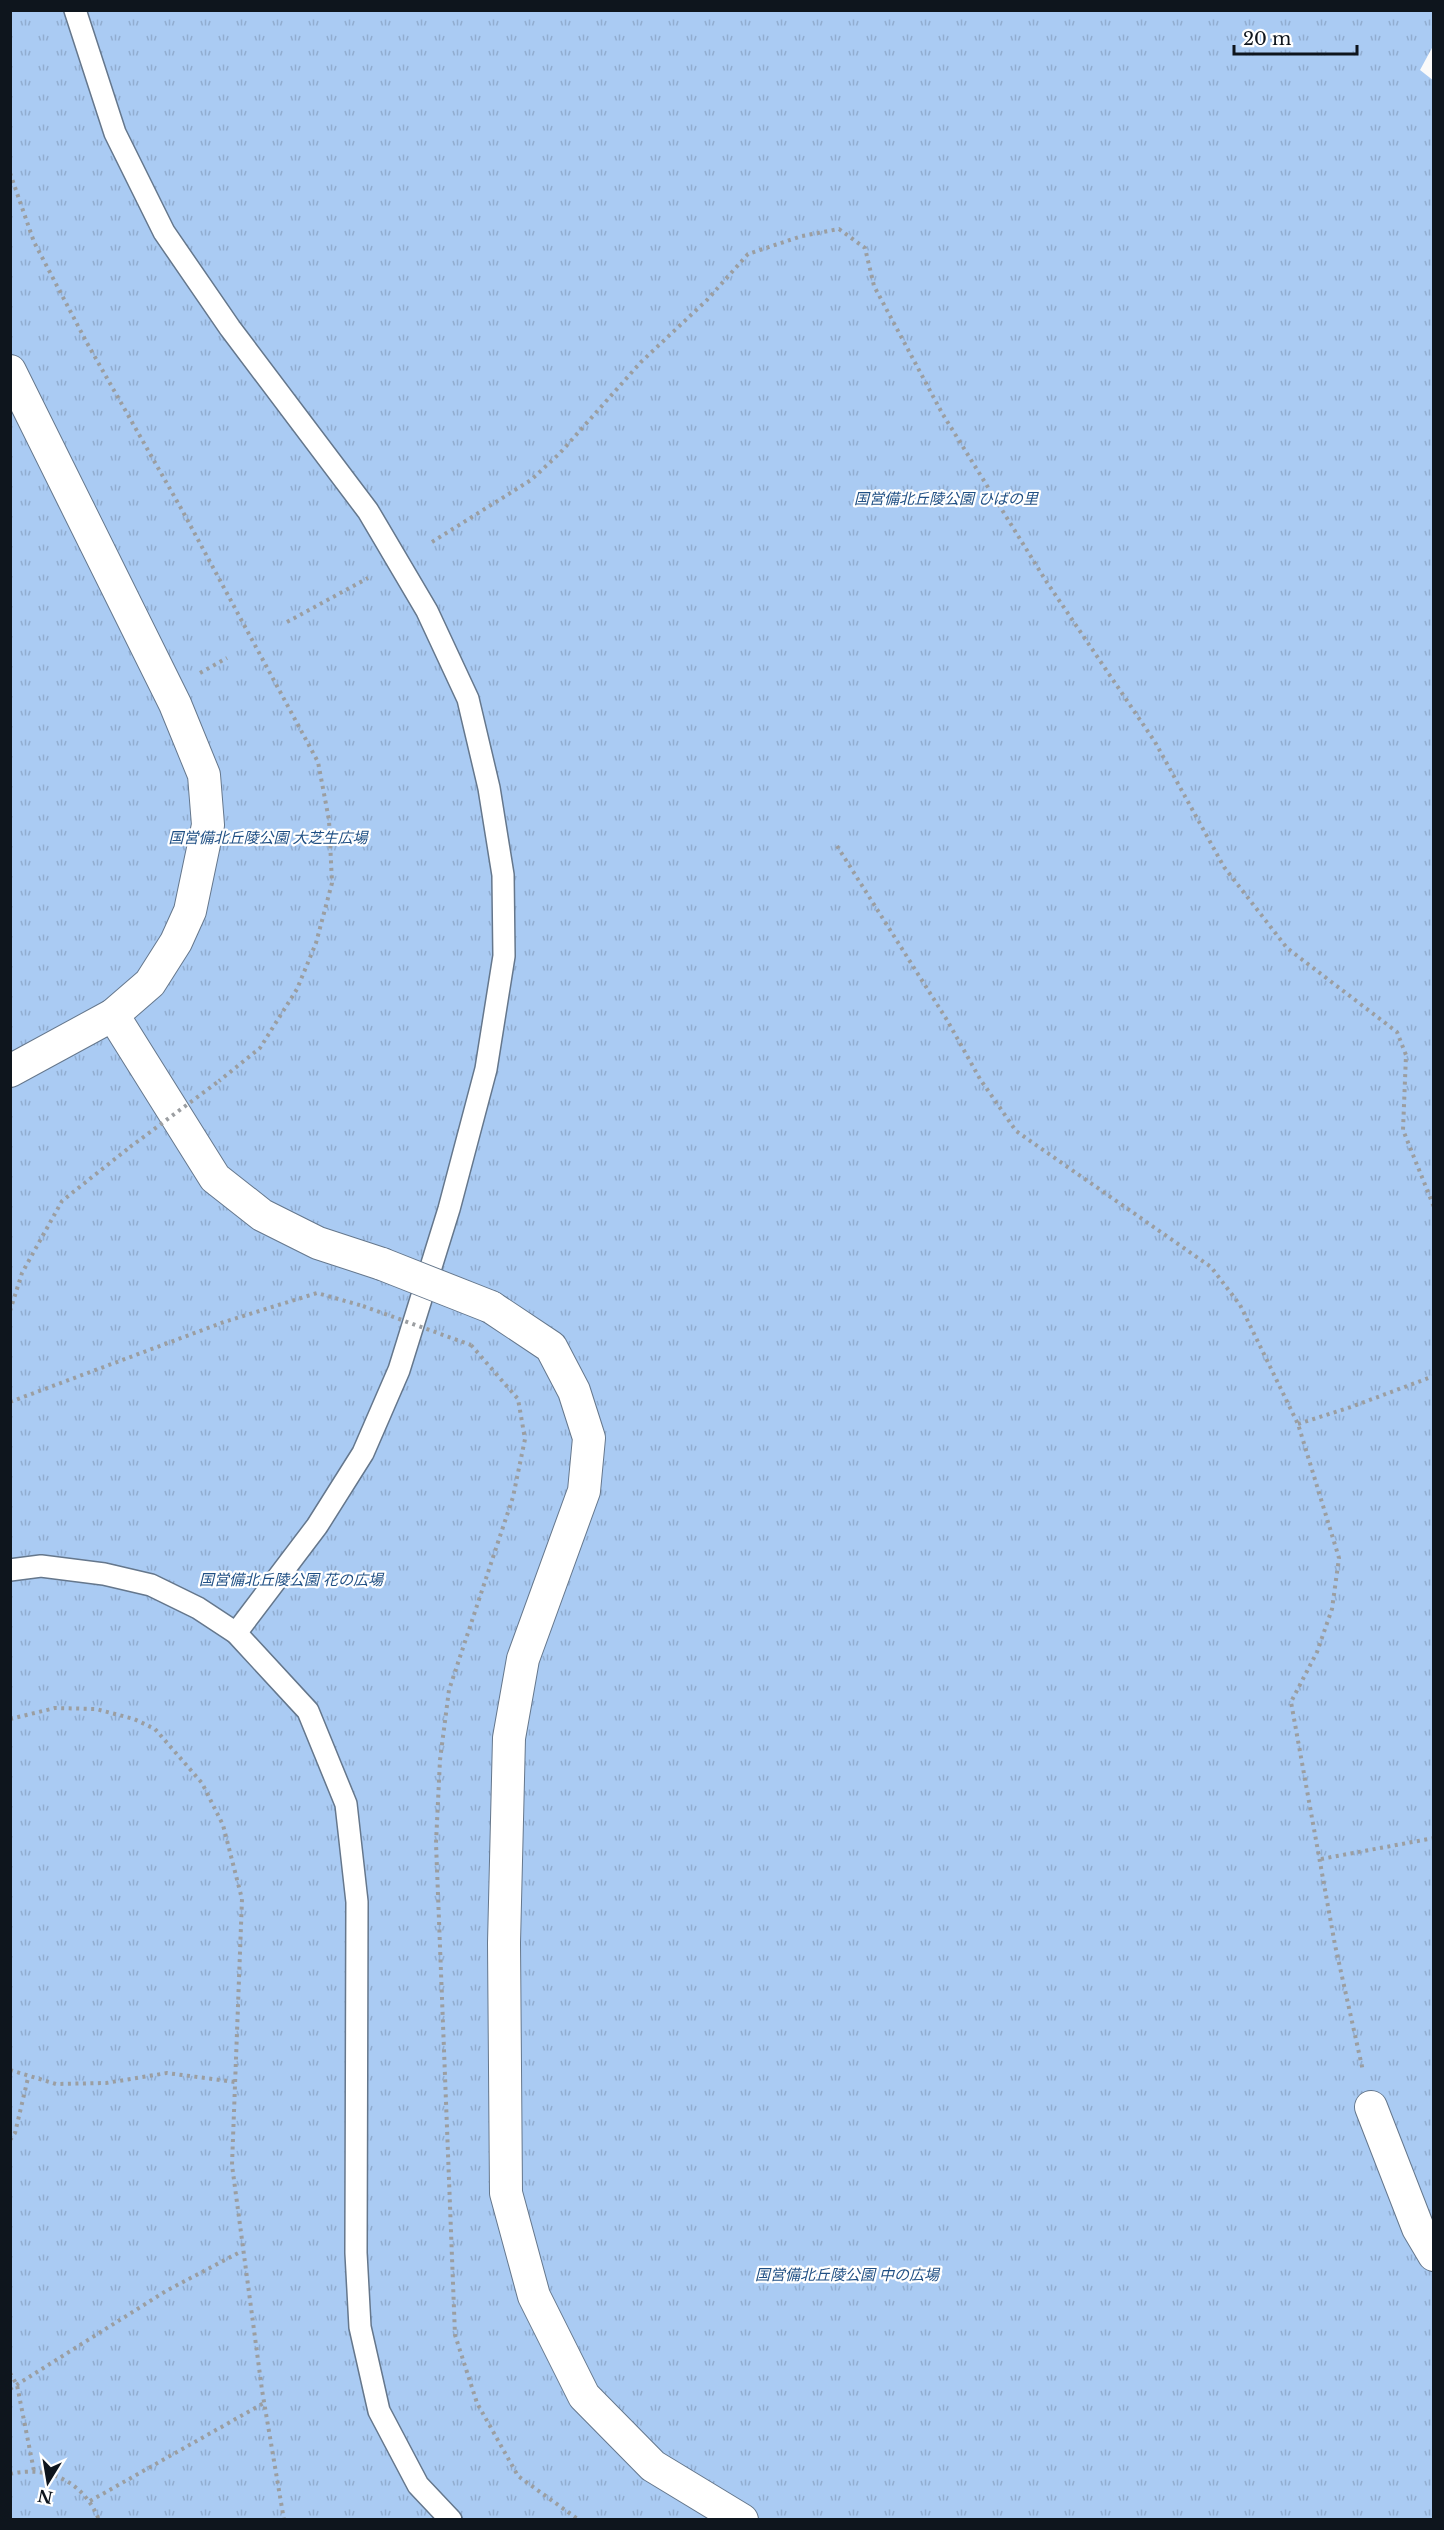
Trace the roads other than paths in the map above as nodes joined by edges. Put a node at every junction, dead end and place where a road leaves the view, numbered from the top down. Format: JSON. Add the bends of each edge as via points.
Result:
{"nodes":[{"id":1,"x":75,"y":10,"type":"edge"},
{"id":2,"x":10,"y":371,"type":"edge"},
{"id":3,"x":113,"y":1015,"type":"junction"},
{"id":4,"x":10,"y":1071,"type":"edge"},
{"id":5,"x":10,"y":1570,"type":"edge"},
{"id":6,"x":236,"y":1633,"type":"junction"},
{"id":7,"x":1371,"y":2107,"type":"road end"},
{"id":8,"x":1434,"y":2255,"type":"edge"},
{"id":9,"x":451,"y":2520,"type":"edge"},
{"id":10,"x":742,"y":2520,"type":"edge"}],
"edges":[{"from":1,"to":6,"type":"lane","via":[[115,133],[164,232],[368,511],[427,611],[468,699],[504,874],[504,956],[486,1070],[449,1209],[399,1370],[363,1452],[329,1507]]},
{"from":2,"to":3,"type":"street","via":[[168,691],[204,775],[208,825],[190,911],[150,983]]},
{"from":3,"to":4,"type":"street"},
{"from":3,"to":10,"type":"street","bridge":true,"via":[[215,1178],[262,1215],[318,1243],[491,1307],[551,1347],[574,1391],[589,1438],[584,1491],[523,1659],[509,1738],[504,1943],[506,2193],[534,2296],[584,2396],[653,2466]]},
{"from":5,"to":6,"type":"lane","via":[[41,1566],[104,1574],[151,1586],[198,1608]]},
{"from":6,"to":9,"type":"lane","via":[[308,1711],[346,1804],[357,1902],[356,2253],[360,2327],[379,2411],[418,2485]]},
{"from":7,"to":8,"type":"street","via":[[1418,2228]]}]}
